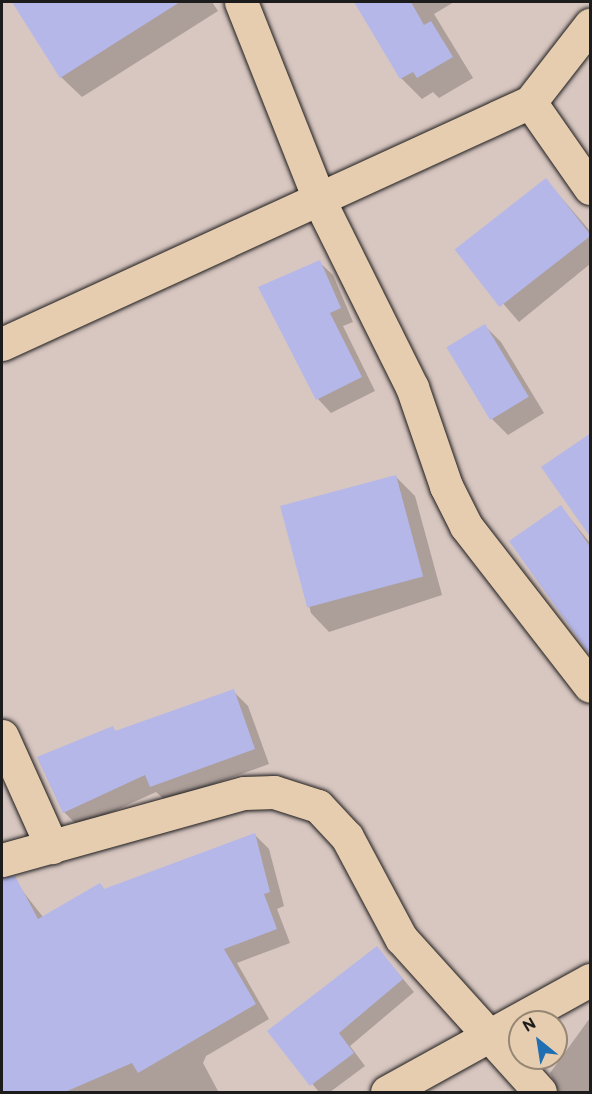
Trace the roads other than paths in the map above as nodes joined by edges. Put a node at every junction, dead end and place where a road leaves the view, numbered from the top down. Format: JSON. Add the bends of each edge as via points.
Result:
{"nodes":[{"id":1,"x":241,"y":2,"type":"edge"},
{"id":2,"x":591,"y":25,"type":"edge"},
{"id":3,"x":530,"y":102,"type":"junction"},
{"id":4,"x":591,"y":188,"type":"edge"},
{"id":5,"x":320,"y":202,"type":"junction"},
{"id":6,"x":2,"y":344,"type":"edge"},
{"id":7,"x":591,"y":686,"type":"edge"},
{"id":8,"x":2,"y":736,"type":"edge"},
{"id":9,"x":52,"y":847,"type":"junction"},
{"id":10,"x":2,"y":860,"type":"edge"},
{"id":11,"x":591,"y":980,"type":"edge"},
{"id":12,"x":488,"y":1038,"type":"junction"},
{"id":13,"x":387,"y":1092,"type":"edge"},
{"id":14,"x":540,"y":1092,"type":"edge"}],
"edges":[{"from":1,"to":5,"type":"street"},
{"from":2,"to":3,"type":"street"},
{"from":3,"to":4,"type":"street"},
{"from":3,"to":5,"type":"street"},
{"from":5,"to":6,"type":"street"},
{"from":5,"to":7,"type":"street","via":[[412,387],[446,486],[466,526]]},
{"from":8,"to":9,"type":"street"},
{"from":9,"to":10,"type":"street"},
{"from":9,"to":12,"type":"street","via":[[244,793],[274,792],[318,806],[347,837],[401,938]]},
{"from":11,"to":12,"type":"street"},
{"from":12,"to":13,"type":"street"},
{"from":12,"to":14,"type":"street"}]}
